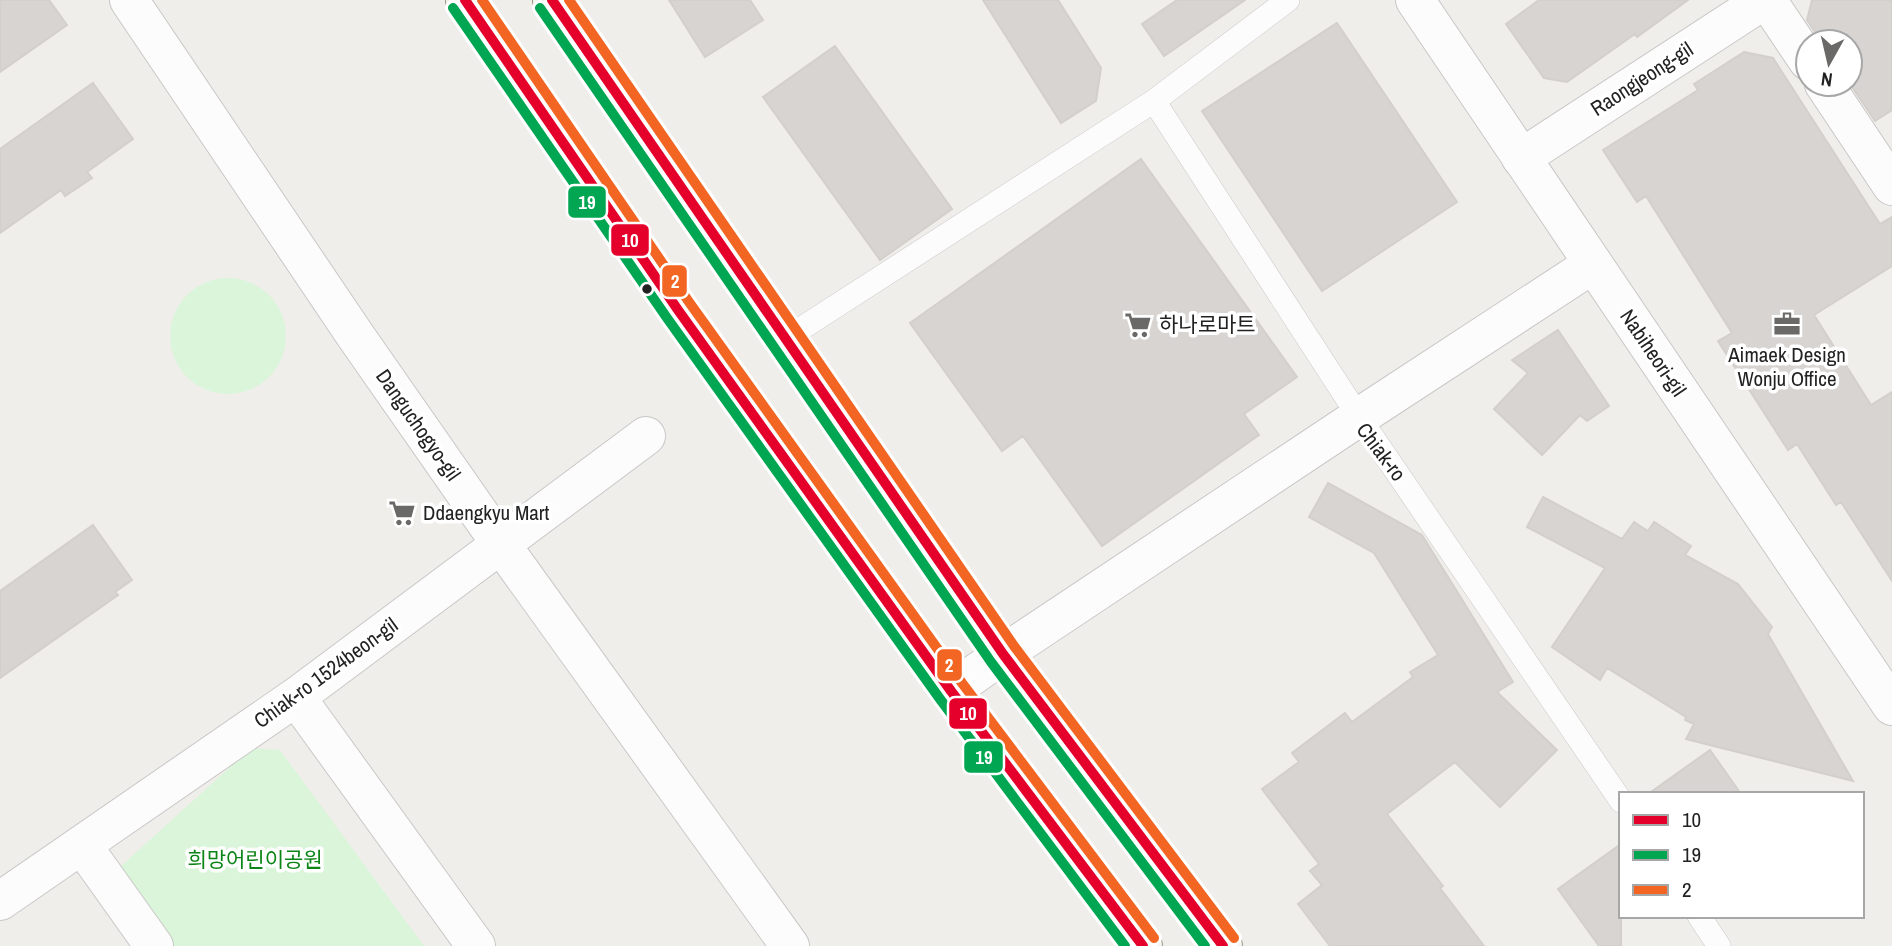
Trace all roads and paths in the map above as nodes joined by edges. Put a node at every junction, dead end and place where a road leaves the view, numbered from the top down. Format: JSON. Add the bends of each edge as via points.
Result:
{"nodes":[{"id":1,"x":129,"y":0,"type":"edge"},
{"id":2,"x":465,"y":0,"type":"edge"},
{"id":3,"x":552,"y":0,"type":"edge"},
{"id":4,"x":1288,"y":0,"type":"edge"},
{"id":5,"x":1415,"y":0,"type":"edge"},
{"id":6,"x":1766,"y":0,"type":"edge"},
{"id":7,"x":1794,"y":41,"type":"edge"},
{"id":8,"x":1833,"y":98,"type":"edge"},
{"id":9,"x":1154,"y":101,"type":"junction"},
{"id":10,"x":1521,"y":158,"type":"junction"},
{"id":11,"x":1892,"y":186,"type":"edge"},
{"id":12,"x":1593,"y":264,"type":"junction"},
{"id":13,"x":785,"y":339,"type":"junction"},
{"id":14,"x":1359,"y":417,"type":"junction"},
{"id":15,"x":646,"y":436,"type":"dead end"},
{"id":16,"x":500,"y":543,"type":"junction"},
{"id":17,"x":1003,"y":654,"type":"junction"},
{"id":18,"x":951,"y":691,"type":"junction"},
{"id":19,"x":296,"y":697,"type":"junction"},
{"id":20,"x":1892,"y":706,"type":"edge"},
{"id":21,"x":1619,"y":798,"type":"edge"},
{"id":22,"x":82,"y":845,"type":"junction"},
{"id":23,"x":0,"y":901,"type":"edge"},
{"id":24,"x":1700,"y":918,"type":"edge"},
{"id":25,"x":155,"y":946,"type":"edge"},
{"id":26,"x":477,"y":946,"type":"edge"},
{"id":27,"x":790,"y":946,"type":"edge"},
{"id":28,"x":1143,"y":946,"type":"edge"},
{"id":29,"x":1223,"y":946,"type":"edge"},
{"id":30,"x":1718,"y":946,"type":"edge"}],
"edges":[{"from":1,"to":16,"type":"street","name":"Danguchogyo-gil"},
{"from":2,"to":18,"type":"main road","via":[[678,310]]},
{"from":3,"to":13,"type":"main road"},
{"from":4,"to":9,"type":"lane"},
{"from":5,"to":10,"type":"street","name":"Nabiheori-gil"},
{"from":6,"to":7,"type":"street","name":"Raongjeong-gil"},
{"from":6,"to":10,"type":"street","name":"Raongjeong-gil"},
{"from":8,"to":11,"type":"street"},
{"from":9,"to":13,"type":"lane"},
{"from":9,"to":14,"type":"lane"},
{"from":10,"to":12,"type":"street","name":"Nabiheori-gil"},
{"from":12,"to":14,"type":"street"},
{"from":12,"to":20,"type":"street","name":"Nabiheori-gil"},
{"from":13,"to":17,"type":"main road"},
{"from":14,"to":17,"type":"street","name":"Chiak-ro"},
{"from":14,"to":21,"type":"lane","name":"Chiak-ro"},
{"from":15,"to":16,"type":"street","name":"Chiak-ro 1524beon-gil"},
{"from":16,"to":19,"type":"street","name":"Chiak-ro 1524beon-gil"},
{"from":16,"to":27,"type":"street","name":"Danguchogyo-gil"},
{"from":17,"to":18,"type":"street","name":"Chiak-ro"},
{"from":17,"to":29,"type":"main road"},
{"from":18,"to":28,"type":"main road"},
{"from":19,"to":22,"type":"street","name":"Chiak-ro 1524beon-gil"},
{"from":19,"to":26,"type":"street"},
{"from":22,"to":23,"type":"street","name":"Chiak-ro 1524beon-gil"},
{"from":22,"to":25,"type":"street"},
{"from":24,"to":30,"type":"lane"}]}
